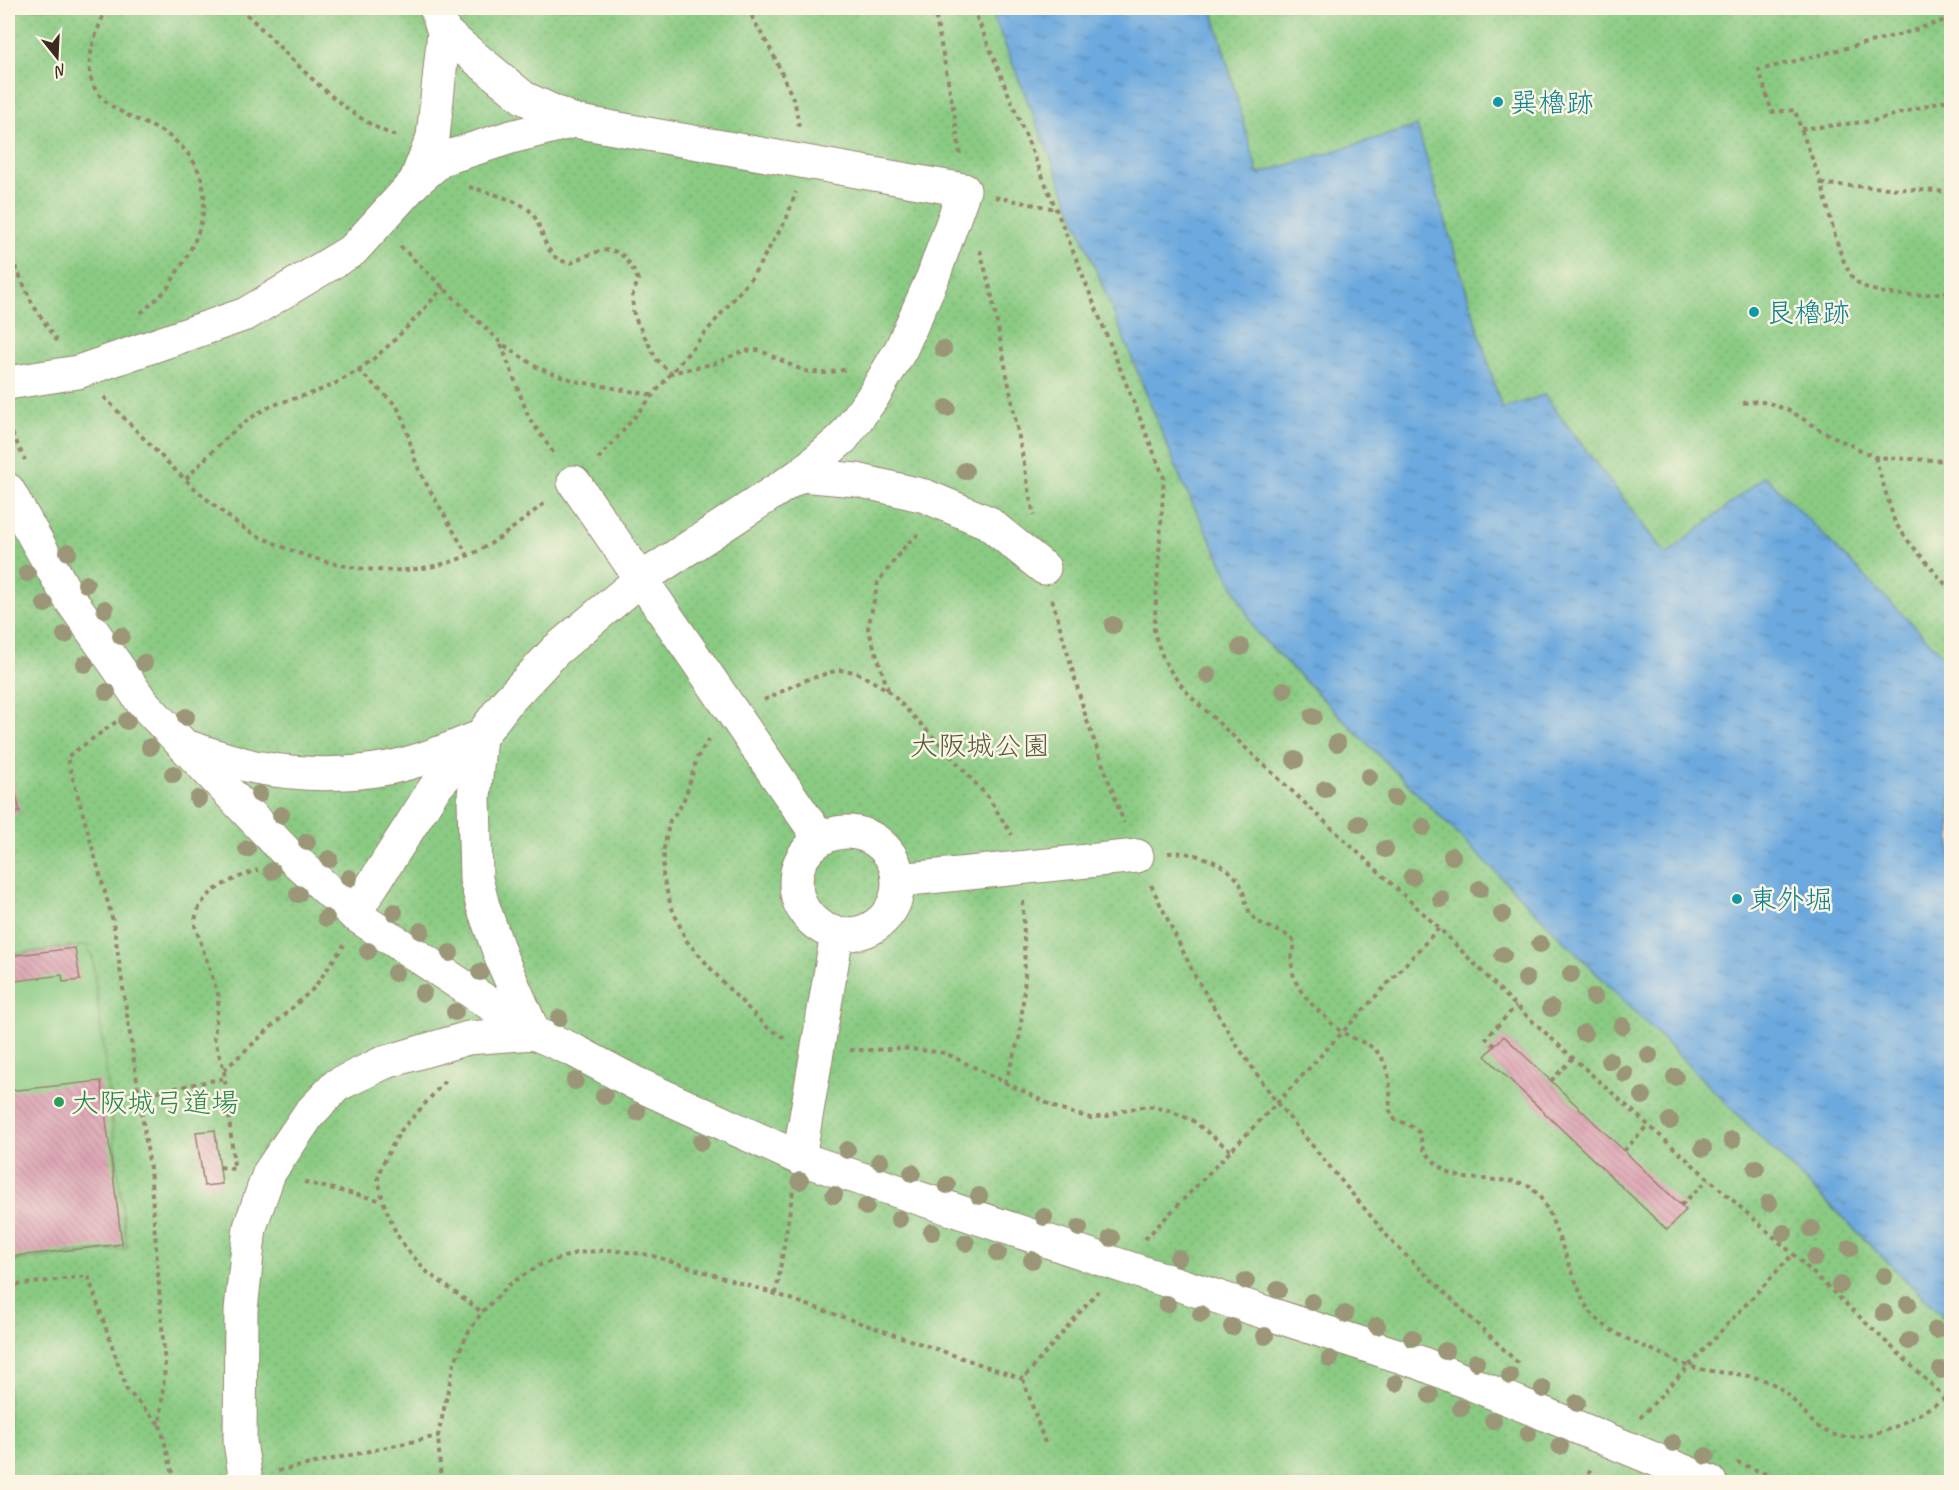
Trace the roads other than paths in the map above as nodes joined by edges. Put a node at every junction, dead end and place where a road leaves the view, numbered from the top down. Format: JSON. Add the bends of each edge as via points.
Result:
{"nodes":[{"id":1,"x":440,"y":20,"type":"edge"},
{"id":2,"x":574,"y":121,"type":"junction"},
{"id":3,"x":436,"y":152,"type":"junction"},
{"id":4,"x":8,"y":383,"type":"edge"},
{"id":5,"x":800,"y":475,"type":"junction"},
{"id":6,"x":574,"y":482,"type":"road end"},
{"id":7,"x":8,"y":490,"type":"edge"},
{"id":8,"x":1044,"y":568,"type":"road end"},
{"id":9,"x":641,"y":579,"type":"junction"},
{"id":10,"x":480,"y":737,"type":"junction"},
{"id":11,"x":186,"y":747,"type":"junction"},
{"id":12,"x":820,"y":839,"type":"junction"},
{"id":13,"x":1137,"y":856,"type":"road end"},
{"id":14,"x":899,"y":880,"type":"junction"},
{"id":15,"x":350,"y":928,"type":"junction"},
{"id":16,"x":837,"y":934,"type":"junction"},
{"id":17,"x":534,"y":1033,"type":"junction"},
{"id":18,"x":799,"y":1158,"type":"junction"},
{"id":19,"x":245,"y":1480,"type":"edge"},
{"id":20,"x":1710,"y":1482,"type":"edge"}],
"edges":[{"from":1,"to":2,"type":"street","via":[[524,98]]},
{"from":1,"to":3,"type":"street","via":[[433,137]]},
{"from":2,"to":3,"type":"street"},
{"from":2,"to":5,"type":"street","via":[[964,190],[933,277],[897,357],[843,438]]},
{"from":3,"to":4,"type":"street","via":[[415,182],[353,250],[246,314],[78,372]]},
{"from":5,"to":8,"type":"street","via":[[857,480],[925,496],[987,522]]},
{"from":5,"to":9,"type":"street"},
{"from":6,"to":9,"type":"street"},
{"from":7,"to":11,"type":"street","via":[[66,593],[142,702]]},
{"from":9,"to":10,"type":"street","via":[[556,650]]},
{"from":9,"to":12,"type":"street"},
{"from":10,"to":11,"type":"street","via":[[390,768],[349,773],[292,772],[253,766]]},
{"from":10,"to":15,"type":"street","via":[[434,789]]},
{"from":10,"to":17,"type":"street","via":[[474,796],[476,879],[502,960]]},
{"from":11,"to":15,"type":"street","via":[[285,850]]},
{"from":12,"to":14,"type":"street","via":[[840,832],[871,838],[894,860]]},
{"from":12,"to":16,"type":"street","via":[[805,853],[797,872],[796,892],[804,911],[818,926]]},
{"from":13,"to":14,"type":"street"},
{"from":14,"to":16,"type":"street","via":[[895,903],[881,922],[861,933]]},
{"from":15,"to":17,"type":"street"},
{"from":16,"to":18,"type":"street"},
{"from":17,"to":18,"type":"street"},
{"from":17,"to":19,"type":"street","via":[[468,1038],[383,1063],[337,1085],[309,1114],[268,1173],[250,1227],[241,1310],[240,1442]]},
{"from":18,"to":20,"type":"street","via":[[1421,1363]]}]}
